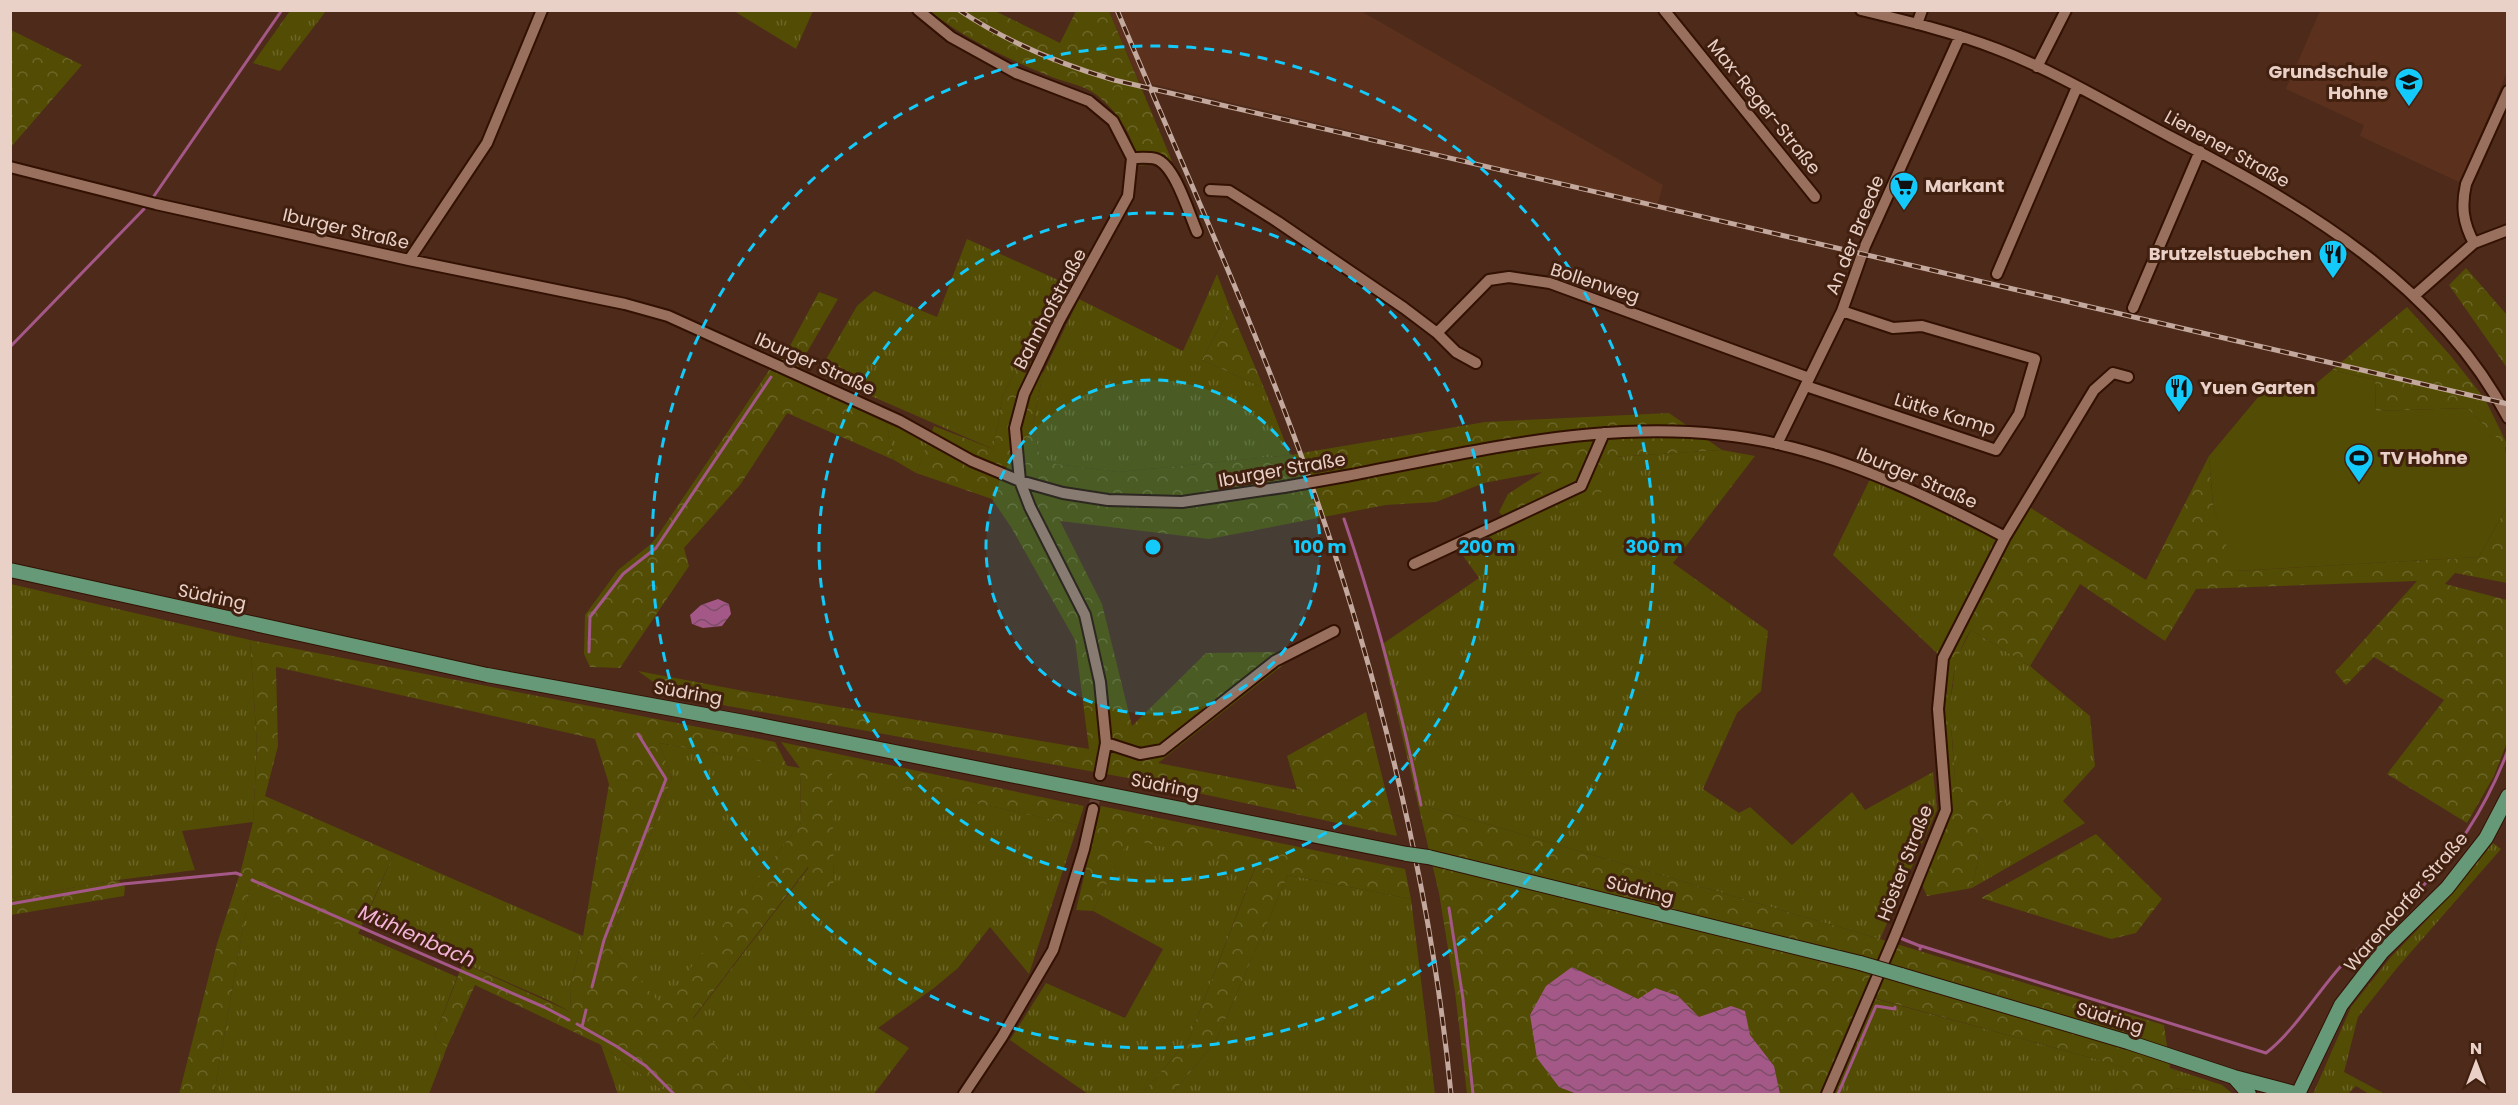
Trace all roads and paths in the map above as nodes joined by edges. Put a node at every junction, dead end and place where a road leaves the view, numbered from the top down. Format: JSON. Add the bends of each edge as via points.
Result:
{"nodes":[{"id":1,"x":542,"y":10,"type":"edge"},
{"id":2,"x":918,"y":10,"type":"edge"},
{"id":3,"x":1664,"y":10,"type":"edge"},
{"id":4,"x":1861,"y":10,"type":"edge"},
{"id":5,"x":1922,"y":10,"type":"edge"},
{"id":6,"x":2066,"y":10,"type":"edge"},
{"id":7,"x":1917,"y":24,"type":"junction"},
{"id":8,"x":1960,"y":36,"type":"junction"},
{"id":9,"x":2037,"y":67,"type":"junction"},
{"id":10,"x":2077,"y":87,"type":"junction"},
{"id":11,"x":2508,"y":92,"type":"edge"},
{"id":12,"x":2200,"y":151,"type":"junction"},
{"id":13,"x":1132,"y":158,"type":"junction"},
{"id":14,"x":10,"y":167,"type":"edge"},
{"id":15,"x":1210,"y":190,"type":"dead end"},
{"id":16,"x":1815,"y":197,"type":"dead end"},
{"id":17,"x":2508,"y":230,"type":"edge"},
{"id":18,"x":1197,"y":232,"type":"dead end"},
{"id":19,"x":2474,"y":243,"type":"junction"},
{"id":20,"x":409,"y":260,"type":"junction"},
{"id":21,"x":1997,"y":274,"type":"dead end"},
{"id":22,"x":2415,"y":295,"type":"junction"},
{"id":23,"x":2133,"y":308,"type":"dead end"},
{"id":24,"x":1842,"y":311,"type":"junction"},
{"id":25,"x":1437,"y":333,"type":"junction"},
{"id":26,"x":1476,"y":363,"type":"dead end"},
{"id":27,"x":2128,"y":377,"type":"dead end"},
{"id":28,"x":1808,"y":382,"type":"junction"},
{"id":29,"x":2508,"y":418,"type":"edge"},
{"id":30,"x":1604,"y":433,"type":"junction"},
{"id":31,"x":1777,"y":444,"type":"junction"},
{"id":32,"x":1020,"y":481,"type":"junction"},
{"id":33,"x":2005,"y":537,"type":"junction"},
{"id":34,"x":1414,"y":564,"type":"dead end"},
{"id":35,"x":10,"y":570,"type":"edge"},
{"id":36,"x":1334,"y":631,"type":"dead end"},
{"id":37,"x":1106,"y":743,"type":"junction"},
{"id":38,"x":1100,"y":775,"type":"tunnel mouth"},
{"id":39,"x":2508,"y":796,"type":"edge"},
{"id":40,"x":1093,"y":809,"type":"tunnel mouth"},
{"id":41,"x":2234,"y":1077,"type":"junction"},
{"id":42,"x":2298,"y":1094,"type":"edge"},
{"id":43,"x":964,"y":1095,"type":"edge"},
{"id":44,"x":1827,"y":1095,"type":"edge"},
{"id":45,"x":2248,"y":1095,"type":"edge"}],
"edges":[{"from":1,"to":20,"type":"street","via":[[487,143]]},
{"from":2,"to":13,"type":"street","via":[[951,37],[1016,72],[1089,100],[1113,121]]},
{"from":3,"to":16,"type":"street","name":"Max-Reger-Straße"},
{"from":4,"to":7,"type":"street","name":"Lienener Straße"},
{"from":5,"to":7,"type":"street"},
{"from":6,"to":9,"type":"street"},
{"from":7,"to":8,"type":"street","name":"Lienener Straße"},
{"from":8,"to":9,"type":"street","name":"Lienener Straße"},
{"from":8,"to":24,"type":"street","name":"An der Breede","via":[[1865,246]]},
{"from":9,"to":10,"type":"street","name":"Lienener Straße"},
{"from":10,"to":12,"type":"street","name":"Lienener Straße"},
{"from":10,"to":21,"type":"street"},
{"from":11,"to":19,"type":"street","via":[[2463,196],[2464,217]]},
{"from":12,"to":22,"type":"street","name":"Lienener Straße","via":[[2321,223]]},
{"from":12,"to":23,"type":"street"},
{"from":13,"to":18,"type":"street","via":[[1156,159],[1166,166]]},
{"from":13,"to":32,"type":"street","name":"Bahnhofstraße","via":[[1128,196],[1024,394],[1015,428]]},
{"from":14,"to":20,"type":"street","name":"Iburger Straße"},
{"from":15,"to":25,"type":"street","via":[[1229,191]]},
{"from":17,"to":19,"type":"street"},
{"from":19,"to":22,"type":"street"},
{"from":20,"to":32,"type":"street","name":"Iburger Straße","via":[[668,316],[837,391],[972,461]]},
{"from":22,"to":29,"type":"street","name":"Lienener Straße","via":[[2477,367]]},
{"from":24,"to":28,"type":"street","name":"An der Breede"},
{"from":24,"to":28,"type":"street","name":"Lütke Kamp","via":[[1893,328],[1922,326],[2035,359],[2019,414],[1996,450]]},
{"from":25,"to":26,"type":"street","via":[[1456,352]]},
{"from":25,"to":28,"type":"street","name":"Bollenweg","via":[[1489,280],[1509,277],[1550,283]]},
{"from":27,"to":33,"type":"street","via":[[2113,373],[2094,390]]},
{"from":28,"to":31,"type":"street","name":"An der Breede"},
{"from":30,"to":31,"type":"street","name":"Iburger Straße","via":[[1679,432]]},
{"from":30,"to":32,"type":"street","name":"Iburger Straße","bridge":true,"via":[[1555,438],[1216,498],[1146,503],[1063,493]]},
{"from":30,"to":34,"type":"street","via":[[1581,486]]},
{"from":31,"to":33,"type":"street","name":"Iburger Straße","via":[[1895,482]]},
{"from":32,"to":37,"type":"street","name":"Bahnhofstraße","via":[[1085,615],[1100,682]]},
{"from":33,"to":44,"type":"street","name":"Höster Straße","via":[[1943,658],[1938,709],[1946,810]]},
{"from":35,"to":41,"type":"main road","name":"Südring","bridge":true,"via":[[487,675],[1428,857],[1860,963],[2118,1038]]},
{"from":36,"to":37,"type":"street","via":[[1275,661],[1162,750],[1140,754]]},
{"from":37,"to":38,"type":"street","name":"Bahnhofstraße"},
{"from":39,"to":42,"type":"main road","name":"Warendorfer Straße","via":[[2486,838],[2447,888],[2382,952],[2341,1005]]},
{"from":40,"to":43,"type":"street","via":[[1053,950]]},
{"from":41,"to":42,"type":"main road","name":"Südring"},
{"from":41,"to":45,"type":"main road"}]}
